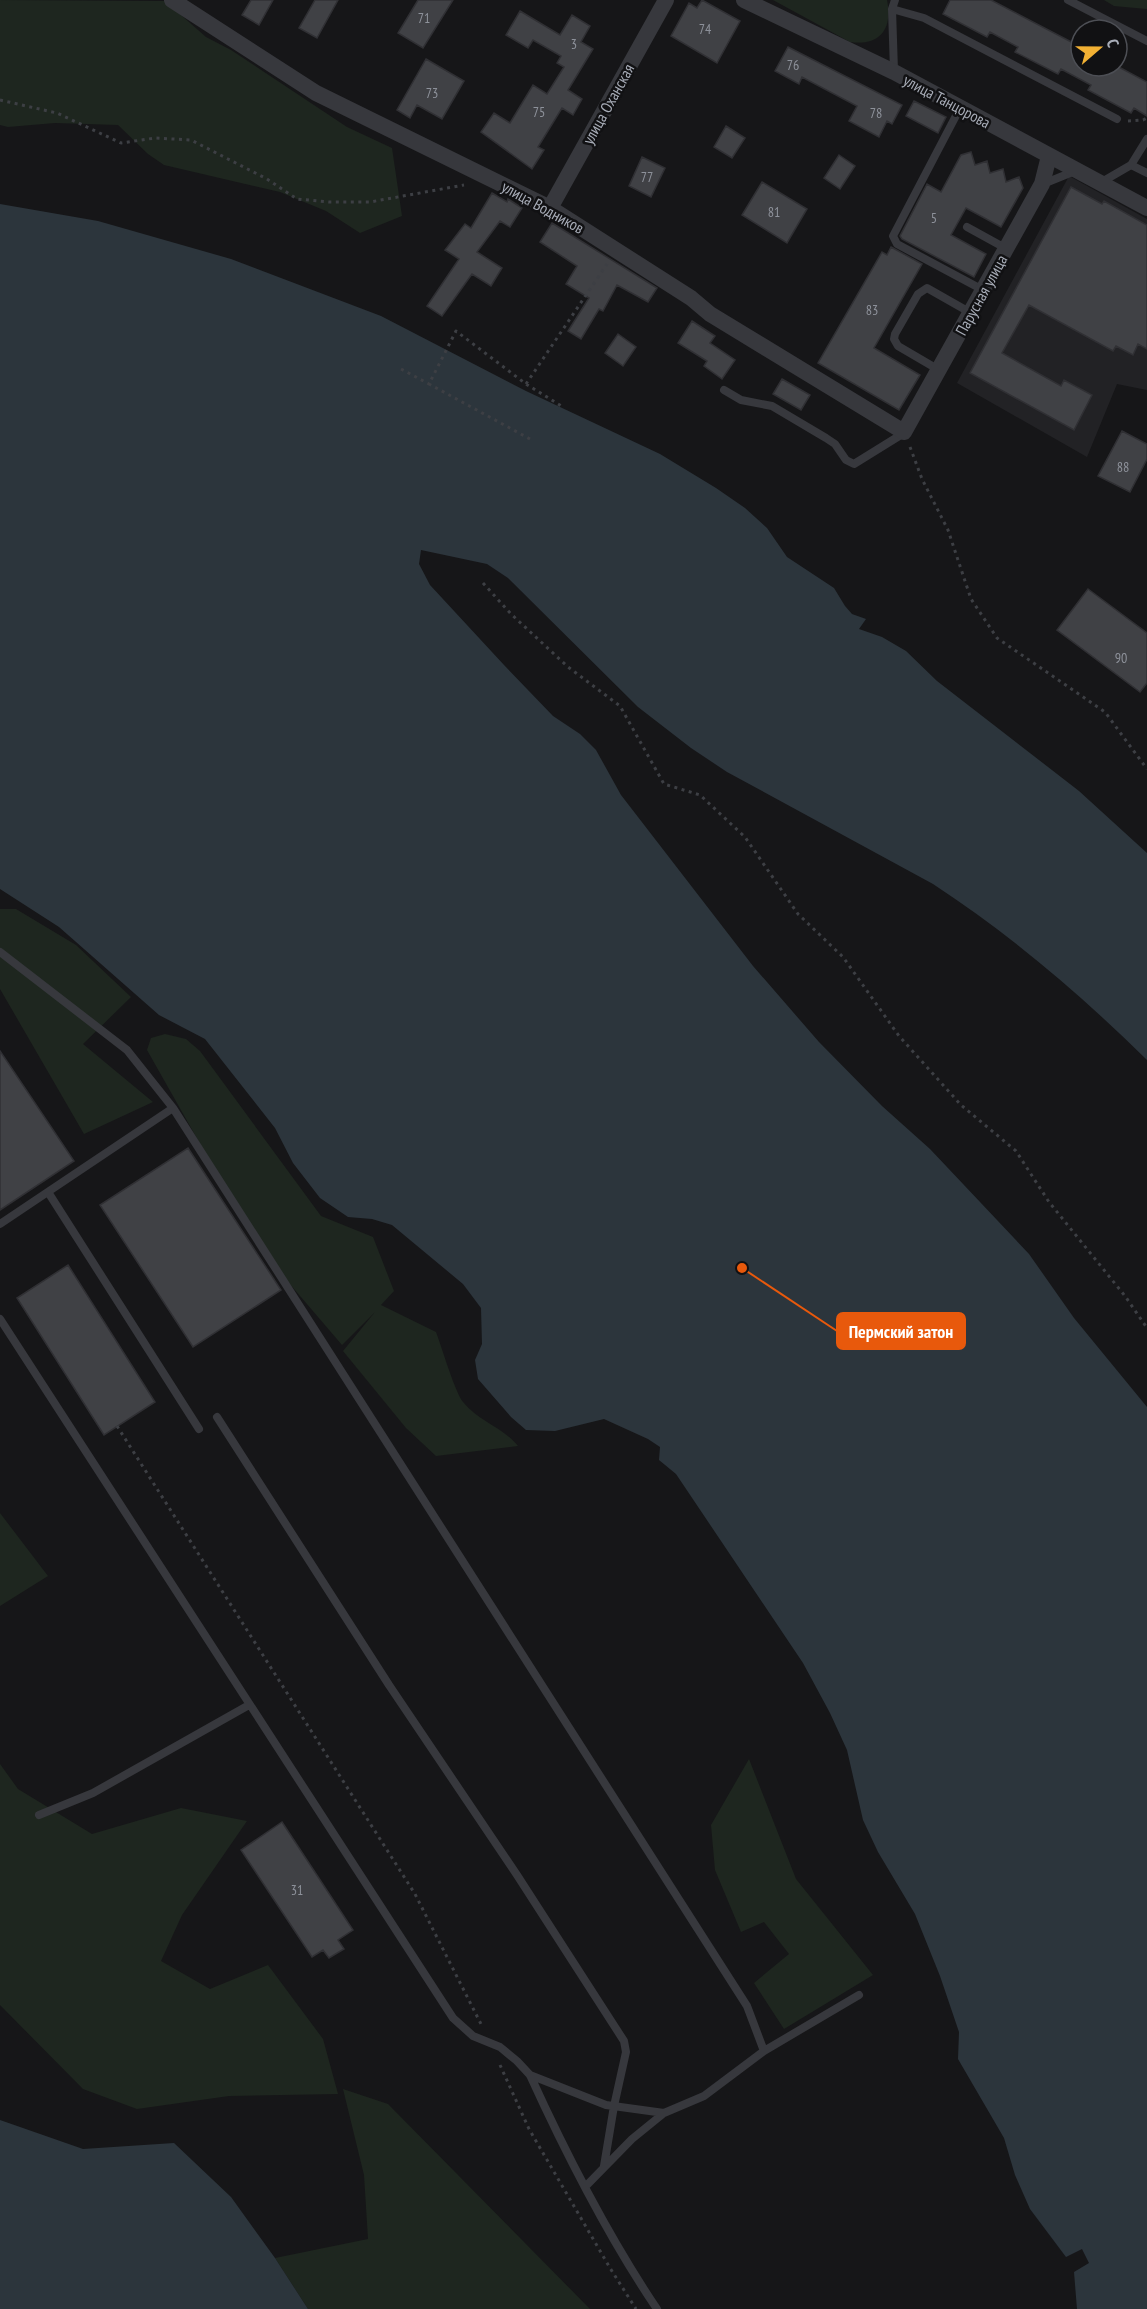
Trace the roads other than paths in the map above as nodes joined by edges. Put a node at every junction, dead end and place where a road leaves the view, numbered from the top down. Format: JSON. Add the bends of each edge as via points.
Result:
{"nodes":[{"id":1,"x":174,"y":0,"type":"edge"},
{"id":2,"x":666,"y":0,"type":"edge"},
{"id":3,"x":744,"y":0,"type":"edge"},
{"id":4,"x":1068,"y":0,"type":"edge"},
{"id":5,"x":893,"y":4,"type":"edge"},
{"id":6,"x":1147,"y":41,"type":"edge"},
{"id":7,"x":894,"y":72,"type":"junction"},
{"id":8,"x":960,"y":108,"type":"junction"},
{"id":9,"x":1117,"y":119,"type":"road end"},
{"id":10,"x":1147,"y":139,"type":"edge"},
{"id":11,"x":1049,"y":156,"type":"junction"},
{"id":12,"x":1131,"y":165,"type":"junction"},
{"id":13,"x":1076,"y":170,"type":"junction"},
{"id":14,"x":1147,"y":173,"type":"edge"},
{"id":15,"x":1100,"y":183,"type":"junction"},
{"id":16,"x":1042,"y":184,"type":"junction"},
{"id":17,"x":550,"y":208,"type":"junction"},
{"id":18,"x":1147,"y":208,"type":"edge"},
{"id":19,"x":967,"y":227,"type":"dead end"},
{"id":20,"x":1007,"y":249,"type":"junction"},
{"id":21,"x":983,"y":290,"type":"junction"},
{"id":22,"x":971,"y":313,"type":"junction"},
{"id":23,"x":939,"y":370,"type":"junction"},
{"id":24,"x":724,"y":390,"type":"dead end"},
{"id":25,"x":904,"y":432,"type":"junction"},
{"id":26,"x":0,"y":952,"type":"edge"},
{"id":27,"x":173,"y":1108,"type":"junction"},
{"id":28,"x":48,"y":1192,"type":"junction"},
{"id":29,"x":0,"y":1224,"type":"edge"},
{"id":30,"x":0,"y":1319,"type":"edge"},
{"id":31,"x":217,"y":1418,"type":"dead end"},
{"id":32,"x":199,"y":1429,"type":"dead end"},
{"id":33,"x":249,"y":1705,"type":"junction"},
{"id":34,"x":39,"y":1815,"type":"dead end"},
{"id":35,"x":859,"y":1995,"type":"dead end"},
{"id":36,"x":764,"y":2051,"type":"junction"},
{"id":37,"x":530,"y":2075,"type":"junction"},
{"id":38,"x":614,"y":2106,"type":"junction"},
{"id":39,"x":664,"y":2113,"type":"junction"},
{"id":40,"x":604,"y":2168,"type":"junction"},
{"id":41,"x":585,"y":2187,"type":"junction"},
{"id":42,"x":657,"y":2309,"type":"edge"}],
"edges":[{"from":1,"to":17,"type":"street","name":"улица Водников","via":[[316,93]]},
{"from":2,"to":17,"type":"street","name":"улица Оханская"},
{"from":3,"to":7,"type":"street","name":"улица Танцорова"},
{"from":4,"to":6,"type":"lane"},
{"from":5,"to":7,"type":"lane"},
{"from":5,"to":9,"type":"lane"},
{"from":7,"to":8,"type":"street","name":"улица Танцорова"},
{"from":8,"to":11,"type":"street","name":"улица Танцорова"},
{"from":8,"to":21,"type":"lane","via":[[893,236],[897,244]]},
{"from":10,"to":12,"type":"lane"},
{"from":11,"to":13,"type":"street","name":"улица Танцорова"},
{"from":11,"to":16,"type":"street","name":"Парусная улица"},
{"from":12,"to":14,"type":"lane"},
{"from":12,"to":15,"type":"lane"},
{"from":13,"to":15,"type":"street","name":"улица Танцорова"},
{"from":13,"to":16,"type":"lane"},
{"from":15,"to":18,"type":"street","name":"улица Танцорова"},
{"from":16,"to":20,"type":"street","name":"Парусная улица"},
{"from":17,"to":25,"type":"street","name":"улица Водников","via":[[692,298],[710,314]]},
{"from":19,"to":20,"type":"lane"},
{"from":20,"to":21,"type":"street","name":"Парусная улица"},
{"from":21,"to":22,"type":"street","name":"Парусная улица"},
{"from":22,"to":23,"type":"street","name":"Парусная улица"},
{"from":22,"to":23,"type":"lane","via":[[927,288],[918,294],[895,334],[898,346]]},
{"from":23,"to":25,"type":"street","name":"Парусная улица"},
{"from":24,"to":25,"type":"lane","via":[[741,400],[772,406],[835,444],[846,460],[854,464]]},
{"from":26,"to":27,"type":"lane","via":[[127,1050]]},
{"from":27,"to":28,"type":"lane"},
{"from":27,"to":36,"type":"lane","via":[[747,2006]]},
{"from":28,"to":29,"type":"lane"},
{"from":28,"to":32,"type":"lane"},
{"from":30,"to":33,"type":"lane"},
{"from":31,"to":38,"type":"lane","via":[[624,2041],[626,2052]]},
{"from":33,"to":34,"type":"lane","via":[[93,1793]]},
{"from":33,"to":37,"type":"lane","via":[[453,2018],[473,2036],[500,2048]]},
{"from":35,"to":36,"type":"lane"},
{"from":36,"to":39,"type":"lane","via":[[704,2096]]},
{"from":37,"to":38,"type":"lane"},
{"from":37,"to":41,"type":"lane"},
{"from":38,"to":39,"type":"lane"},
{"from":38,"to":40,"type":"lane"},
{"from":39,"to":40,"type":"lane"},
{"from":40,"to":41,"type":"lane"},
{"from":41,"to":42,"type":"lane","via":[[629,2268]]}]}
